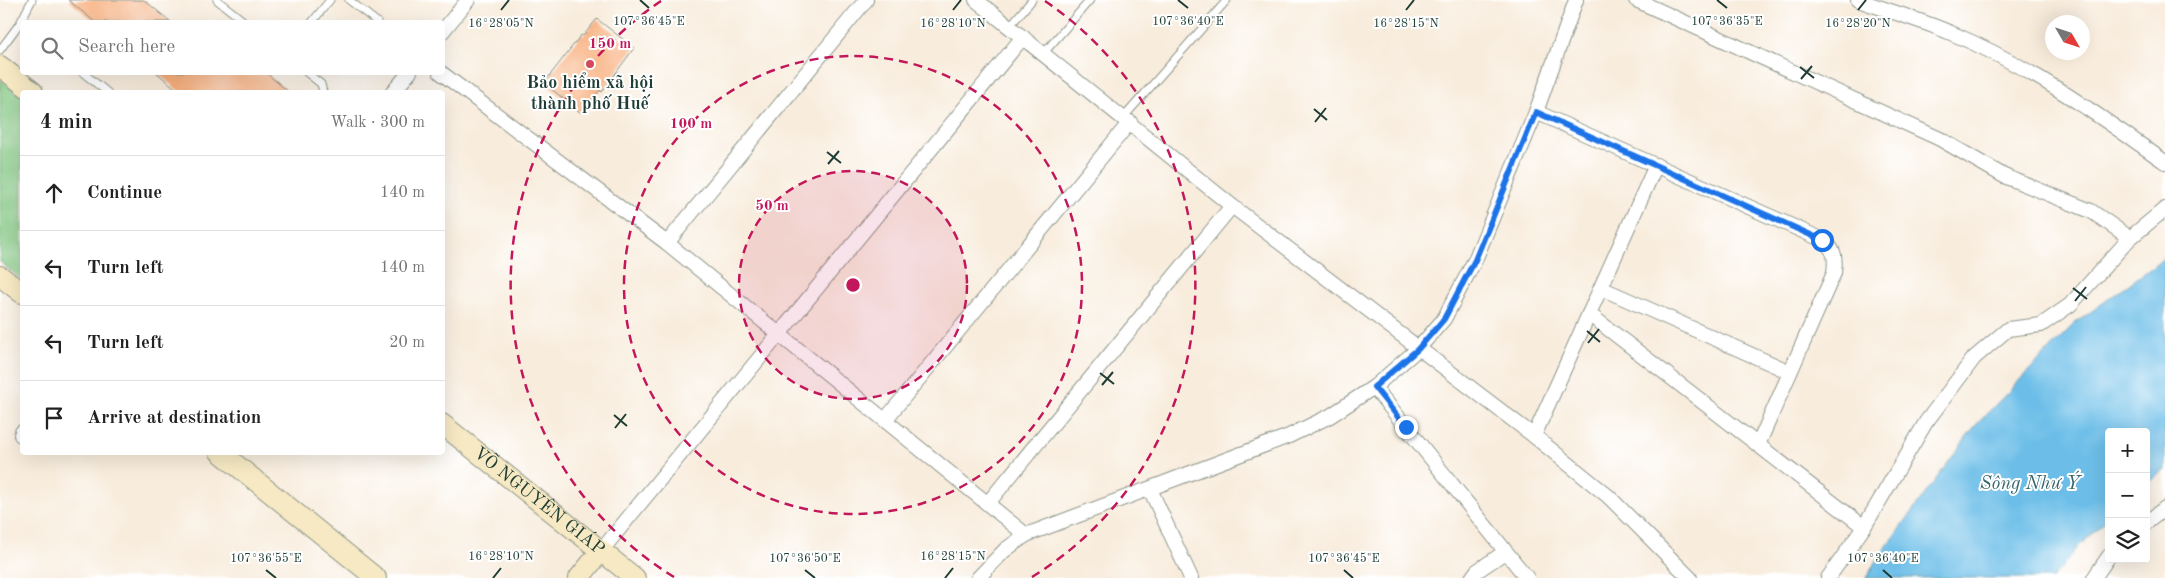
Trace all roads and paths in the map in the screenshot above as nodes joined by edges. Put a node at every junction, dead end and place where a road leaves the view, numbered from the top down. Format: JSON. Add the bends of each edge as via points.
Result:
{"nodes":[{"id":1,"x":32,"y":0,"type":"edge"},
{"id":2,"x":217,"y":0,"type":"edge"},
{"id":3,"x":330,"y":0,"type":"edge"},
{"id":4,"x":349,"y":0,"type":"edge"},
{"id":5,"x":468,"y":0,"type":"edge"},
{"id":6,"x":866,"y":0,"type":"edge"},
{"id":7,"x":976,"y":0,"type":"edge"},
{"id":8,"x":1032,"y":0,"type":"edge"},
{"id":9,"x":1090,"y":0,"type":"edge"},
{"id":10,"x":1227,"y":0,"type":"edge"},
{"id":11,"x":1576,"y":0,"type":"edge"},
{"id":12,"x":1636,"y":0,"type":"edge"},
{"id":13,"x":1858,"y":0,"type":"edge"},
{"id":14,"x":24,"y":20,"type":"edge"},
{"id":15,"x":242,"y":20,"type":"edge"},
{"id":16,"x":314,"y":20,"type":"edge"},
{"id":17,"x":374,"y":20,"type":"edge"},
{"id":18,"x":20,"y":26,"type":"edge"},
{"id":19,"x":1010,"y":27,"type":"junction"},
{"id":20,"x":445,"y":28,"type":"edge"},
{"id":21,"x":1023,"y":38,"type":"junction"},
{"id":22,"x":0,"y":50,"type":"edge"},
{"id":23,"x":1042,"y":54,"type":"junction"},
{"id":24,"x":0,"y":66,"type":"edge"},
{"id":25,"x":86,"y":75,"type":"edge"},
{"id":26,"x":310,"y":75,"type":"edge"},
{"id":27,"x":407,"y":75,"type":"edge"},
{"id":28,"x":444,"y":75,"type":"edge"},
{"id":29,"x":30,"y":90,"type":"edge"},
{"id":30,"x":104,"y":90,"type":"edge"},
{"id":31,"x":322,"y":90,"type":"edge"},
{"id":32,"x":395,"y":90,"type":"edge"},
{"id":33,"x":1536,"y":112,"type":"junction"},
{"id":34,"x":1127,"y":119,"type":"junction"},
{"id":35,"x":2165,"y":162,"type":"edge"},
{"id":36,"x":1656,"y":165,"type":"junction"},
{"id":37,"x":1232,"y":206,"type":"junction"},
{"id":38,"x":2165,"y":208,"type":"edge"},
{"id":39,"x":2130,"y":238,"type":"junction"},
{"id":40,"x":667,"y":243,"type":"junction"},
{"id":41,"x":0,"y":276,"type":"edge"},
{"id":42,"x":1601,"y":288,"type":"junction"},
{"id":43,"x":20,"y":291,"type":"edge"},
{"id":44,"x":1589,"y":314,"type":"junction"},
{"id":45,"x":779,"y":334,"type":"junction"},
{"id":46,"x":1418,"y":349,"type":"junction"},
{"id":47,"x":1790,"y":372,"type":"junction"},
{"id":48,"x":1374,"y":387,"type":"junction"},
{"id":49,"x":885,"y":420,"type":"junction"},
{"id":50,"x":445,"y":426,"type":"edge"},
{"id":51,"x":1534,"y":436,"type":"junction"},
{"id":52,"x":1758,"y":445,"type":"junction"},
{"id":53,"x":224,"y":455,"type":"edge"},
{"id":54,"x":1150,"y":489,"type":"junction"},
{"id":55,"x":988,"y":503,"type":"junction"},
{"id":56,"x":2165,"y":508,"type":"edge"},
{"id":57,"x":2150,"y":520,"type":"edge"},
{"id":58,"x":1864,"y":527,"type":"junction"},
{"id":59,"x":1026,"y":535,"type":"junction"},
{"id":60,"x":601,"y":551,"type":"junction"},
{"id":61,"x":1506,"y":552,"type":"junction"},
{"id":62,"x":2105,"y":562,"type":"edge"},
{"id":63,"x":376,"y":578,"type":"edge"},
{"id":64,"x":579,"y":578,"type":"edge"},
{"id":65,"x":635,"y":578,"type":"edge"},
{"id":66,"x":978,"y":578,"type":"edge"},
{"id":67,"x":1190,"y":578,"type":"edge"},
{"id":68,"x":1472,"y":578,"type":"edge"},
{"id":69,"x":1527,"y":578,"type":"edge"},
{"id":70,"x":1690,"y":578,"type":"edge"},
{"id":71,"x":1828,"y":578,"type":"edge"},
{"id":72,"x":2094,"y":578,"type":"edge"}],
"edges":[{"from":1,"to":14,"type":"lane"},
{"from":2,"to":15,"type":"lane"},
{"from":3,"to":16,"type":"lane"},
{"from":4,"to":17,"type":"lane"},
{"from":5,"to":20,"type":"street"},
{"from":6,"to":40,"type":"street"},
{"from":7,"to":19,"type":"street"},
{"from":8,"to":19,"type":"lane"},
{"from":9,"to":23,"type":"lane"},
{"from":10,"to":34,"type":"lane"},
{"from":11,"to":33,"type":"street"},
{"from":12,"to":39,"type":"street","via":[[1940,139],[2004,176],[2091,211]]},
{"from":13,"to":35,"type":"street","via":[[1952,33],[2031,74],[2080,102]]},
{"from":18,"to":22,"type":"lane"},
{"from":19,"to":21,"type":"street"},
{"from":21,"to":23,"type":"street"},
{"from":21,"to":45,"type":"street"},
{"from":23,"to":34,"type":"street"},
{"from":24,"to":29,"type":"street"},
{"from":25,"to":30,"type":"lane"},
{"from":26,"to":31,"type":"lane","via":[[321,84]]},
{"from":27,"to":32,"type":"street"},
{"from":28,"to":40,"type":"street"},
{"from":33,"to":36,"type":"street"},
{"from":33,"to":46,"type":"street","via":[[1475,260],[1444,319]]},
{"from":34,"to":37,"type":"street"},
{"from":34,"to":49,"type":"street"},
{"from":36,"to":42,"type":"street"},
{"from":36,"to":47,"type":"street","via":[[1822,240],[1831,247],[1836,258],[1834,273]]},
{"from":37,"to":46,"type":"street"},
{"from":37,"to":55,"type":"street"},
{"from":38,"to":39,"type":"street"},
{"from":39,"to":58,"type":"street","via":[[2070,305],[2041,325],[2008,328],[1974,358],[1926,422]]},
{"from":40,"to":45,"type":"street"},
{"from":41,"to":43,"type":"street"},
{"from":42,"to":44,"type":"street"},
{"from":42,"to":47,"type":"street"},
{"from":44,"to":51,"type":"street"},
{"from":44,"to":52,"type":"street"},
{"from":45,"to":49,"type":"street"},
{"from":45,"to":60,"type":"street"},
{"from":46,"to":48,"type":"street"},
{"from":46,"to":51,"type":"street"},
{"from":47,"to":52,"type":"street"},
{"from":48,"to":54,"type":"street","via":[[1330,416],[1289,436]]},
{"from":48,"to":61,"type":"street"},
{"from":49,"to":55,"type":"street"},
{"from":50,"to":60,"type":"street","name":"VÕ NGUYÊN GIÁP"},
{"from":51,"to":70,"type":"street","via":[[1608,496]]},
{"from":52,"to":58,"type":"street"},
{"from":53,"to":63,"type":"street"},
{"from":54,"to":59,"type":"street"},
{"from":54,"to":67,"type":"street"},
{"from":55,"to":59,"type":"street"},
{"from":56,"to":57,"type":"street"},
{"from":58,"to":71,"type":"street"},
{"from":59,"to":66,"type":"street","via":[[1005,550]]},
{"from":60,"to":64,"type":"street"},
{"from":60,"to":65,"type":"street","name":"VÕ NGUYÊN GIÁP"},
{"from":61,"to":68,"type":"street","via":[[1477,571]]},
{"from":61,"to":69,"type":"street"},
{"from":62,"to":72,"type":"street"}]}
